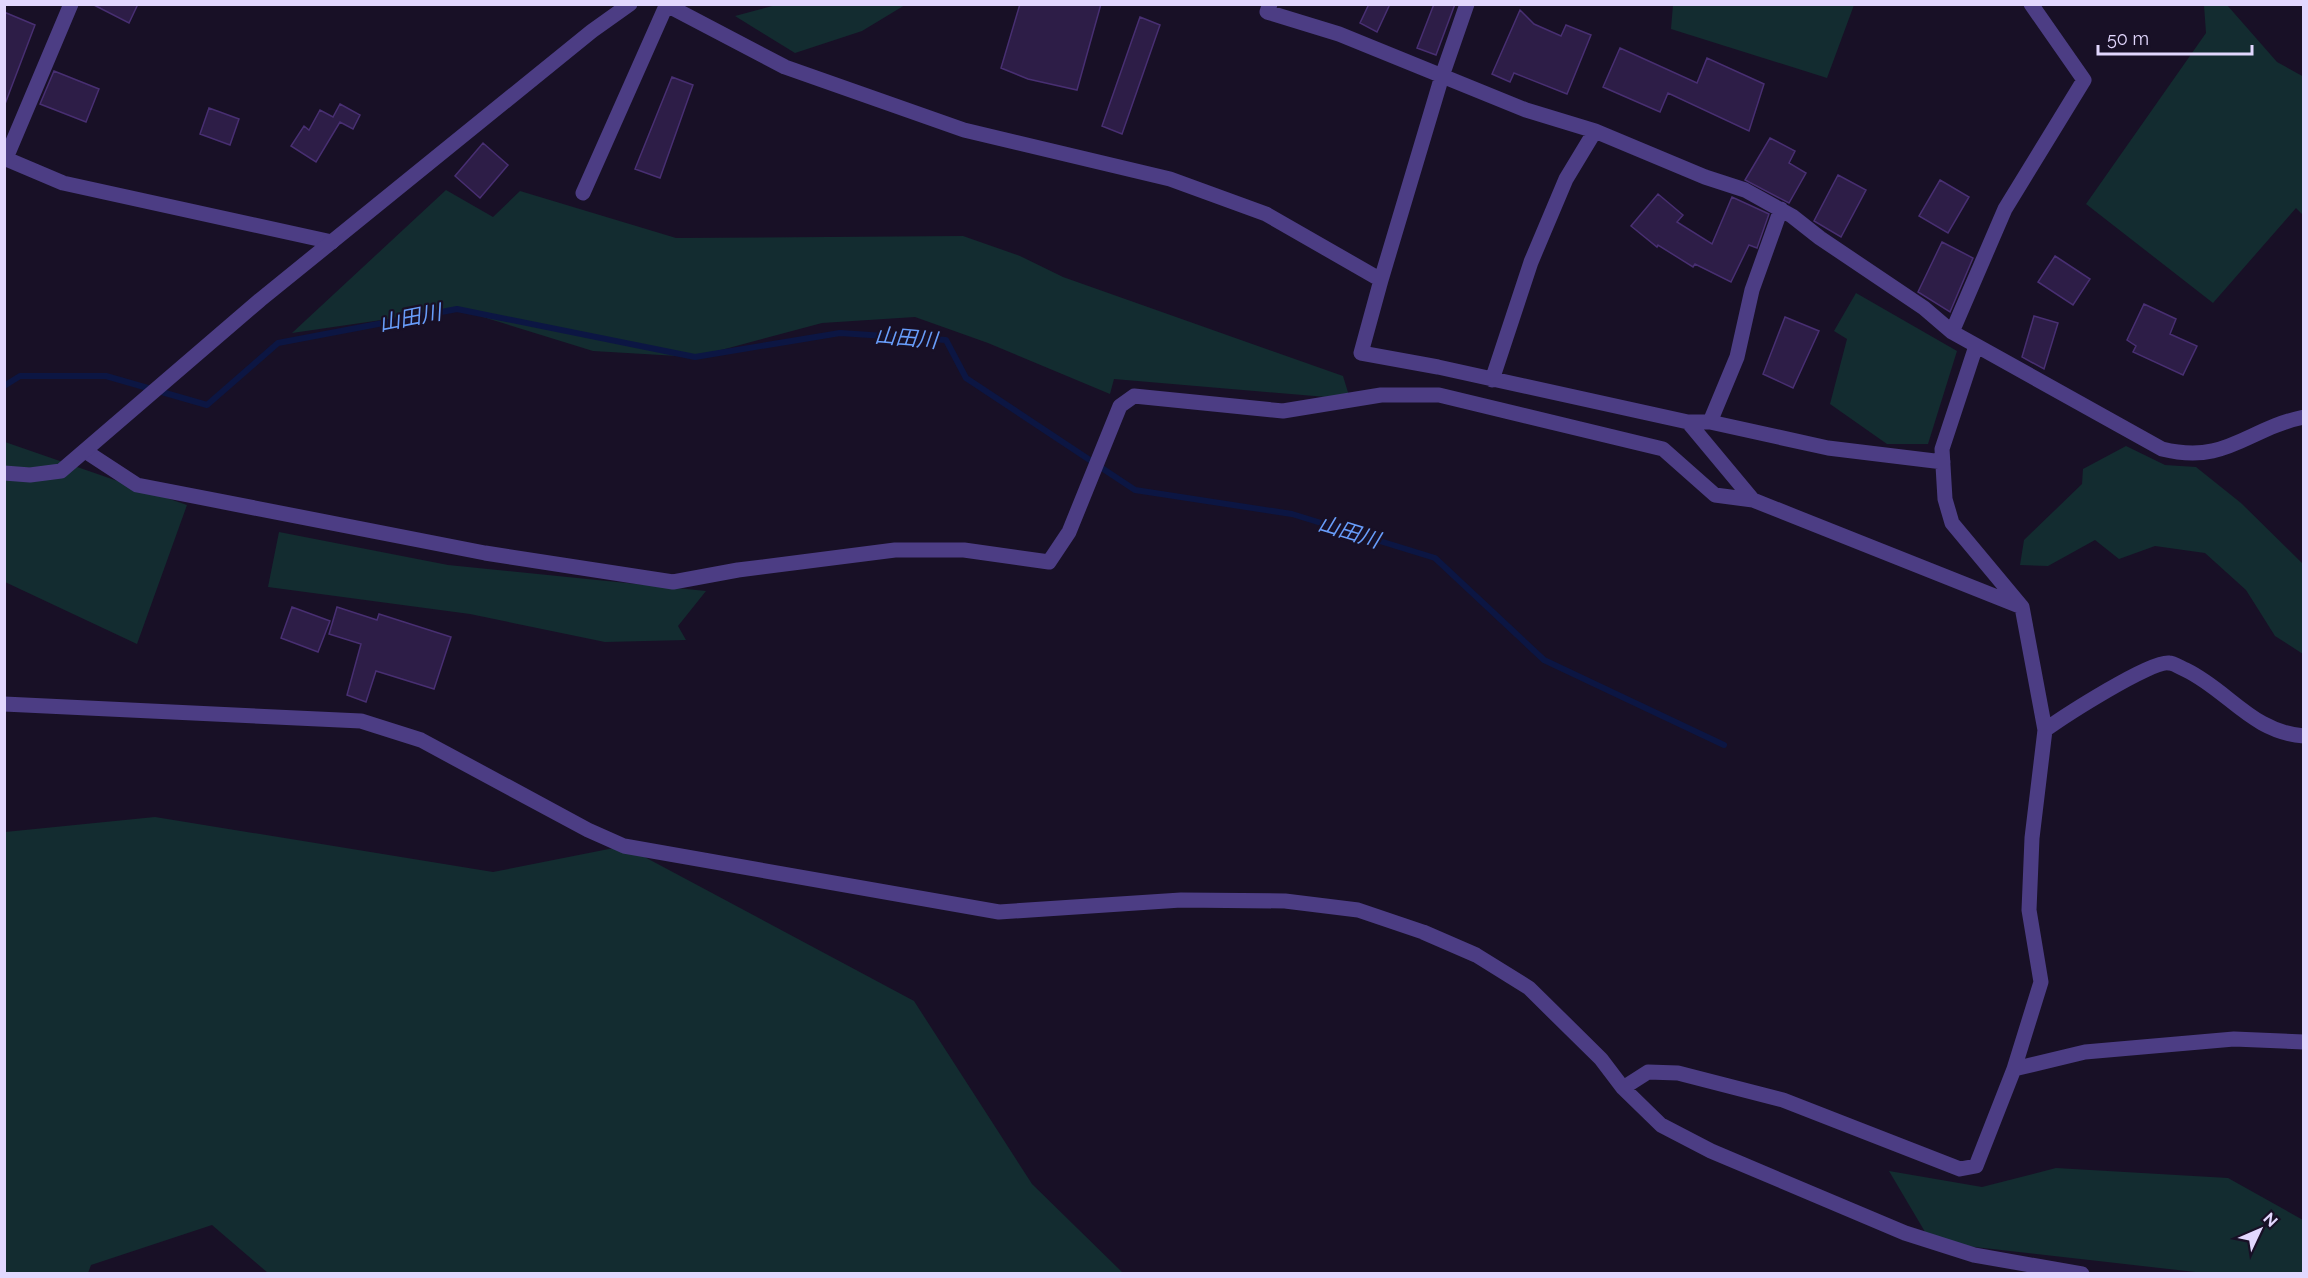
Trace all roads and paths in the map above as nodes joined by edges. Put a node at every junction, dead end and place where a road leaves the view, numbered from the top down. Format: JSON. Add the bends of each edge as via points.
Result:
{"nodes":[{"id":1,"x":71,"y":4,"type":"edge"},
{"id":2,"x":630,"y":4,"type":"edge"},
{"id":3,"x":1270,"y":4,"type":"edge"},
{"id":4,"x":1467,"y":4,"type":"edge"},
{"id":5,"x":2031,"y":4,"type":"edge"},
{"id":6,"x":666,"y":5,"type":"edge"},
{"id":7,"x":1442,"y":76,"type":"junction"},
{"id":8,"x":1595,"y":131,"type":"junction"},
{"id":9,"x":5,"y":158,"type":"edge"},
{"id":10,"x":583,"y":193,"type":"dead end"},
{"id":11,"x":1780,"y":209,"type":"junction"},
{"id":12,"x":332,"y":242,"type":"junction"},
{"id":13,"x":1381,"y":280,"type":"junction"},
{"id":14,"x":1952,"y":332,"type":"junction"},
{"id":15,"x":1976,"y":346,"type":"junction"},
{"id":16,"x":1492,"y":380,"type":"junction"},
{"id":17,"x":2304,"y":417,"type":"edge"},
{"id":18,"x":1688,"y":422,"type":"junction"},
{"id":19,"x":1710,"y":422,"type":"junction"},
{"id":20,"x":85,"y":452,"type":"junction"},
{"id":21,"x":1942,"y":462,"type":"junction"},
{"id":22,"x":4,"y":473,"type":"edge"},
{"id":23,"x":1753,"y":500,"type":"junction"},
{"id":24,"x":2022,"y":607,"type":"junction"},
{"id":25,"x":4,"y":704,"type":"edge"},
{"id":26,"x":2045,"y":730,"type":"junction"},
{"id":27,"x":2304,"y":736,"type":"edge"},
{"id":28,"x":2304,"y":1042,"type":"edge"},
{"id":29,"x":2014,"y":1069,"type":"junction"},
{"id":30,"x":1623,"y":1088,"type":"junction"},
{"id":31,"x":2082,"y":1274,"type":"edge"}],
"edges":[{"from":1,"to":9,"type":"street"},
{"from":2,"to":12,"type":"street"},
{"from":3,"to":7,"type":"street","via":[[1267,12],[1339,34]]},
{"from":4,"to":7,"type":"street"},
{"from":5,"to":14,"type":"street","via":[[2084,80],[2005,209]]},
{"from":6,"to":10,"type":"street"},
{"from":6,"to":13,"type":"street","via":[[784,67],[953,126],[1170,179],[1266,214]]},
{"from":7,"to":8,"type":"street","via":[[1526,110]]},
{"from":7,"to":13,"type":"street"},
{"from":8,"to":11,"type":"street","via":[[1745,190]]},
{"from":8,"to":16,"type":"street","via":[[1566,179],[1531,262]]},
{"from":9,"to":12,"type":"street","via":[[63,183]]},
{"from":11,"to":14,"type":"street","via":[[1924,308]]},
{"from":11,"to":19,"type":"street","via":[[1752,290],[1737,357]]},
{"from":12,"to":20,"type":"street"},
{"from":13,"to":16,"type":"street","via":[[1361,353]]},
{"from":14,"to":15,"type":"street"},
{"from":15,"to":17,"type":"street","via":[[2162,449],[2186,455],[2232,446],[2281,422]]},
{"from":15,"to":21,"type":"street","via":[[1942,449]]},
{"from":16,"to":18,"type":"street"},
{"from":18,"to":19,"type":"street"},
{"from":18,"to":23,"type":"street"},
{"from":19,"to":21,"type":"street","via":[[1828,448]]},
{"from":20,"to":22,"type":"street","via":[[61,471]]},
{"from":20,"to":23,"type":"street","via":[[137,485],[484,553],[673,582],[894,550],[964,550],[1048,562],[1069,532],[1120,406],[1134,396],[1283,411],[1380,394],[1439,395],[1663,449],[1715,495]]},
{"from":21,"to":24,"type":"street","via":[[1945,499],[1952,523]]},
{"from":23,"to":24,"type":"street"},
{"from":24,"to":26,"type":"street"},
{"from":25,"to":30,"type":"street","via":[[362,721],[422,740],[624,846],[939,903],[999,912],[1180,900],[1286,901],[1358,910],[1476,955],[1529,988],[1601,1059]]},
{"from":26,"to":27,"type":"street","via":[[2148,667],[2168,662],[2207,681],[2254,721],[2286,735]]},
{"from":26,"to":29,"type":"street","via":[[2032,838],[2029,910],[2042,981]]},
{"from":28,"to":29,"type":"street","via":[[2234,1039],[2085,1052]]},
{"from":29,"to":30,"type":"street","via":[[1976,1166],[1960,1169],[1783,1100],[1688,1076],[1648,1072]]},
{"from":30,"to":31,"type":"street","via":[[1661,1125],[1785,1184],[1905,1233],[1974,1255]]}]}
